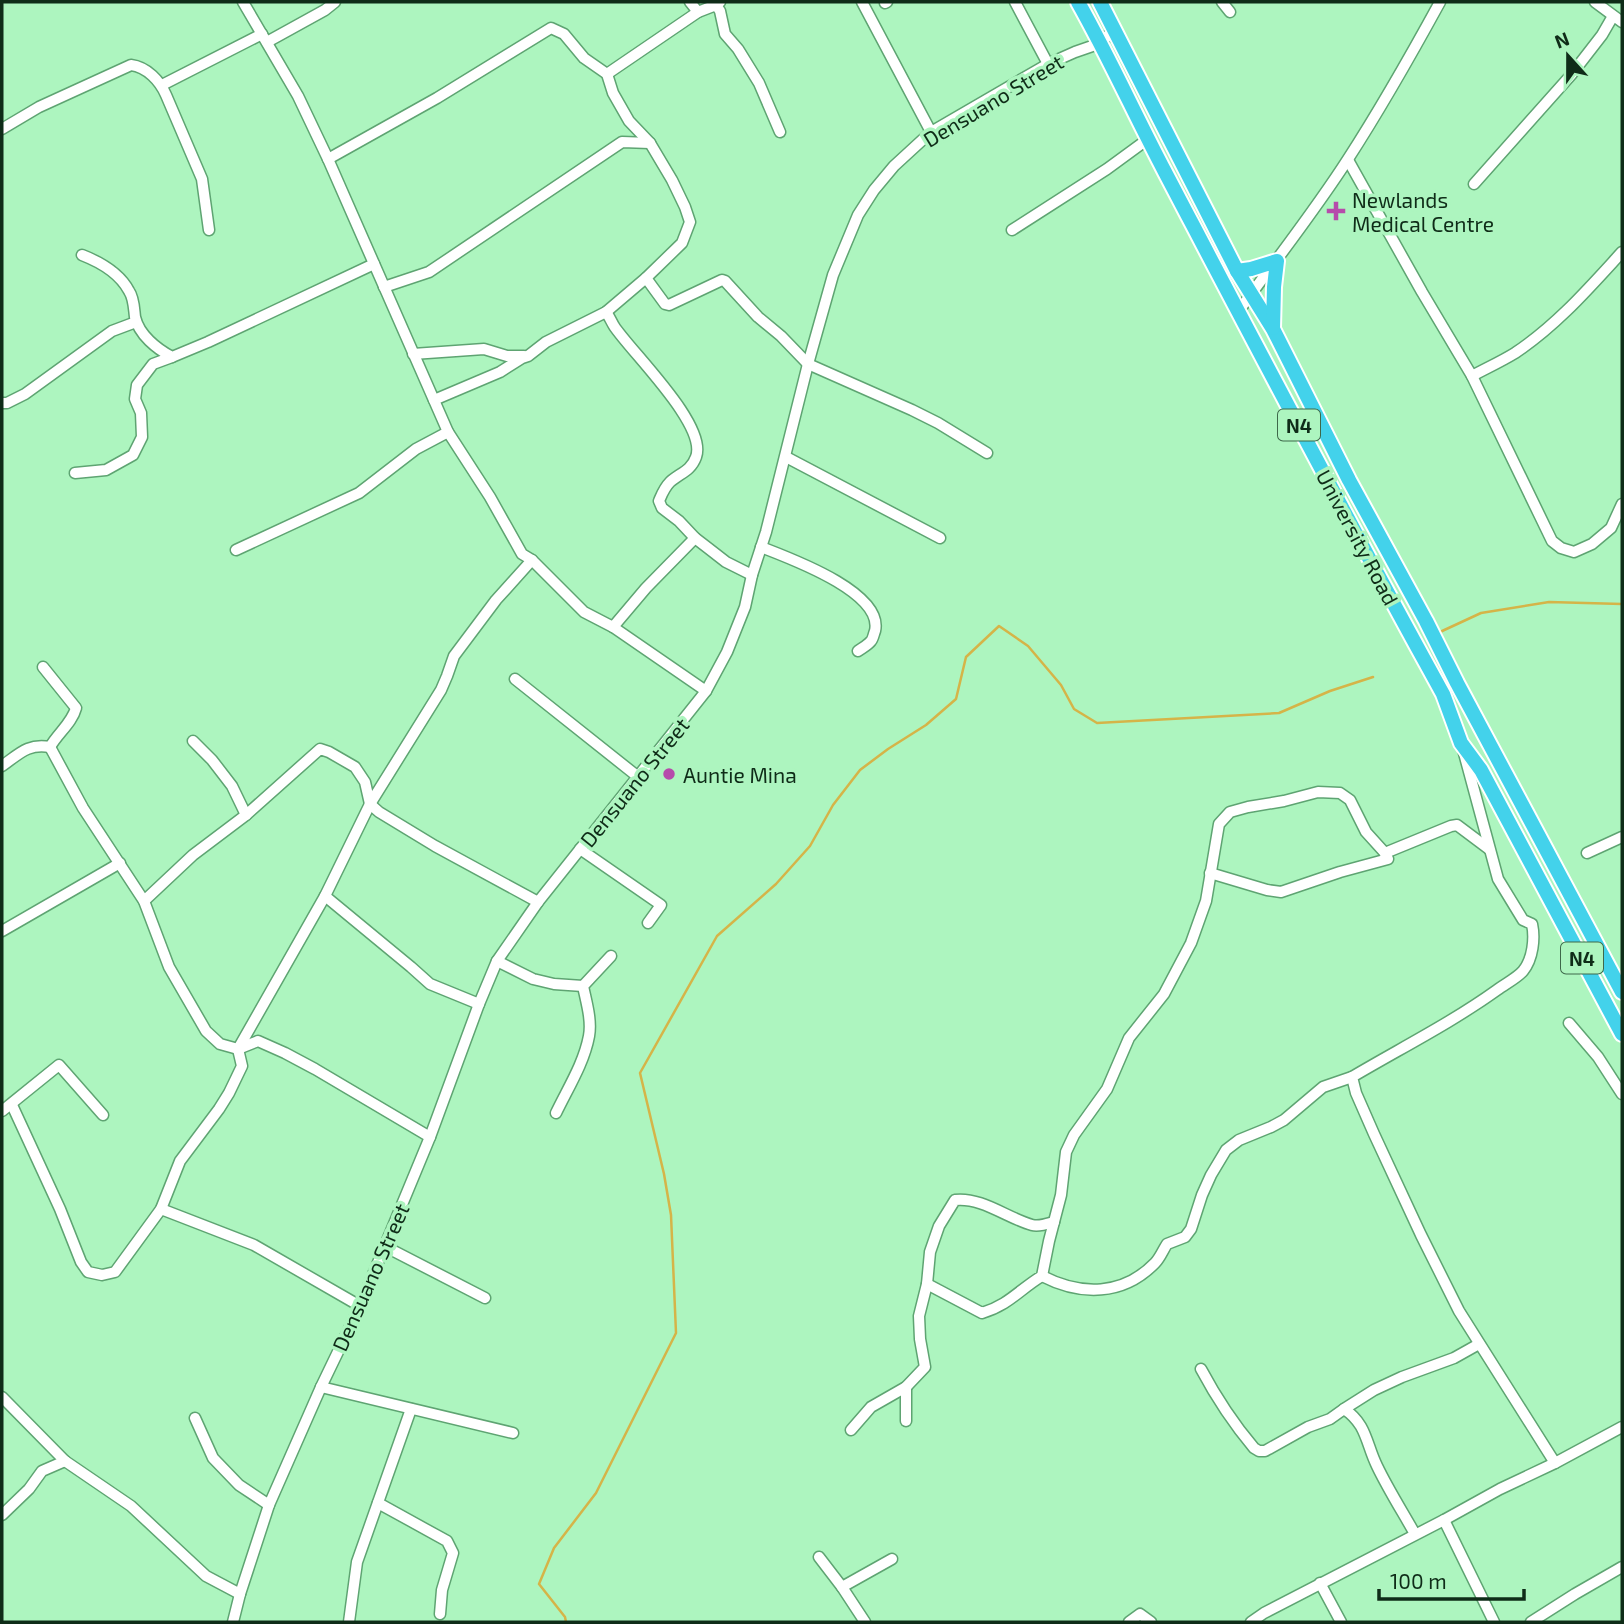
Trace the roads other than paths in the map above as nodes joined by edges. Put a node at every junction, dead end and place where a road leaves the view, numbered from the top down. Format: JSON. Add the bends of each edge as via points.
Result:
{"nodes":[{"id":1,"x":243,"y":2,"type":"edge"},
{"id":2,"x":335,"y":2,"type":"edge"},
{"id":3,"x":690,"y":2,"type":"edge"},
{"id":4,"x":862,"y":2,"type":"edge"},
{"id":5,"x":1015,"y":2,"type":"edge"},
{"id":6,"x":1077,"y":2,"type":"edge"},
{"id":7,"x":1100,"y":2,"type":"edge"},
{"id":8,"x":1222,"y":2,"type":"edge"},
{"id":9,"x":1440,"y":2,"type":"edge"},
{"id":10,"x":1599,"y":3,"type":"edge"},
{"id":11,"x":718,"y":4,"type":"edge"},
{"id":12,"x":698,"y":12,"type":"junction"},
{"id":13,"x":1230,"y":12,"type":"dead end"},
{"id":14,"x":1618,"y":19,"type":"edge"},
{"id":15,"x":1113,"y":30,"type":"junction"},
{"id":16,"x":264,"y":38,"type":"junction"},
{"id":17,"x":1101,"y":43,"type":"junction"},
{"id":18,"x":1048,"y":64,"type":"junction"},
{"id":19,"x":607,"y":74,"type":"junction"},
{"id":20,"x":162,"y":85,"type":"junction"},
{"id":21,"x":629,"y":121,"type":"junction"},
{"id":22,"x":2,"y":129,"type":"edge"},
{"id":23,"x":780,"y":132,"type":"dead end"},
{"id":24,"x":931,"y":132,"type":"junction"},
{"id":25,"x":1147,"y":139,"type":"junction"},
{"id":26,"x":622,"y":142,"type":"junction"},
{"id":27,"x":650,"y":143,"type":"junction"},
{"id":28,"x":328,"y":159,"type":"junction"},
{"id":29,"x":1348,"y":160,"type":"junction"},
{"id":30,"x":1474,"y":184,"type":"dead end"},
{"id":31,"x":209,"y":230,"type":"dead end"},
{"id":32,"x":1012,"y":230,"type":"dead end"},
{"id":33,"x":1622,"y":252,"type":"edge"},
{"id":34,"x":82,"y":255,"type":"dead end"},
{"id":35,"x":1277,"y":261,"type":"junction"},
{"id":36,"x":374,"y":264,"type":"junction"},
{"id":37,"x":1237,"y":271,"type":"junction"},
{"id":38,"x":646,"y":278,"type":"junction"},
{"id":39,"x":384,"y":288,"type":"junction"},
{"id":40,"x":1251,"y":294,"type":"junction"},
{"id":41,"x":606,"y":312,"type":"junction"},
{"id":42,"x":1238,"y":312,"type":"junction"},
{"id":43,"x":136,"y":322,"type":"junction"},
{"id":44,"x":1273,"y":329,"type":"junction"},
{"id":45,"x":413,"y":355,"type":"junction"},
{"id":46,"x":528,"y":356,"type":"junction"},
{"id":47,"x":172,"y":357,"type":"junction"},
{"id":48,"x":808,"y":364,"type":"junction"},
{"id":49,"x":1472,"y":376,"type":"junction"},
{"id":50,"x":433,"y":400,"type":"junction"},
{"id":51,"x":2,"y":403,"type":"edge"},
{"id":52,"x":448,"y":432,"type":"junction"},
{"id":53,"x":987,"y":453,"type":"dead end"},
{"id":54,"x":786,"y":457,"type":"junction"},
{"id":55,"x":75,"y":472,"type":"dead end"},
{"id":56,"x":1622,"y":504,"type":"edge"},
{"id":57,"x":695,"y":538,"type":"junction"},
{"id":58,"x":940,"y":538,"type":"dead end"},
{"id":59,"x":761,"y":547,"type":"junction"},
{"id":60,"x":236,"y":551,"type":"dead end"},
{"id":61,"x":531,"y":560,"type":"junction"},
{"id":62,"x":752,"y":575,"type":"junction"},
{"id":63,"x":613,"y":627,"type":"junction"},
{"id":64,"x":858,"y":651,"type":"dead end"},
{"id":65,"x":43,"y":667,"type":"dead end"},
{"id":66,"x":515,"y":679,"type":"dead end"},
{"id":67,"x":706,"y":691,"type":"junction"},
{"id":68,"x":193,"y":741,"type":"dead end"},
{"id":69,"x":1461,"y":743,"type":"junction"},
{"id":70,"x":50,"y":747,"type":"junction"},
{"id":71,"x":2,"y":766,"type":"edge"},
{"id":72,"x":637,"y":776,"type":"junction"},
{"id":73,"x":370,"y":804,"type":"junction"},
{"id":74,"x":246,"y":815,"type":"junction"},
{"id":75,"x":1622,"y":837,"type":"edge"},
{"id":76,"x":580,"y":849,"type":"junction"},
{"id":77,"x":1489,"y":849,"type":"junction"},
{"id":78,"x":1385,"y":853,"type":"junction"},
{"id":79,"x":1587,"y":853,"type":"dead end"},
{"id":80,"x":120,"y":863,"type":"junction"},
{"id":81,"x":1210,"y":873,"type":"junction"},
{"id":82,"x":324,"y":896,"type":"junction"},
{"id":83,"x":144,"y":901,"type":"junction"},
{"id":84,"x":538,"y":902,"type":"junction"},
{"id":85,"x":648,"y":923,"type":"dead end"},
{"id":86,"x":2,"y":932,"type":"edge"},
{"id":87,"x":611,"y":956,"type":"dead end"},
{"id":88,"x":497,"y":961,"type":"junction"},
{"id":89,"x":583,"y":986,"type":"junction"},
{"id":90,"x":1622,"y":992,"type":"edge"},
{"id":91,"x":479,"y":1004,"type":"junction"},
{"id":92,"x":1569,"y":1023,"type":"dead end"},
{"id":93,"x":1622,"y":1034,"type":"edge"},
{"id":94,"x":238,"y":1049,"type":"junction"},
{"id":95,"x":1352,"y":1077,"type":"junction"},
{"id":96,"x":1622,"y":1094,"type":"edge"},
{"id":97,"x":12,"y":1105,"type":"junction"},
{"id":98,"x":2,"y":1111,"type":"edge"},
{"id":99,"x":556,"y":1113,"type":"dead end"},
{"id":100,"x":103,"y":1115,"type":"dead end"},
{"id":101,"x":430,"y":1137,"type":"junction"},
{"id":102,"x":161,"y":1209,"type":"junction"},
{"id":103,"x":1054,"y":1222,"type":"junction"},
{"id":104,"x":384,"y":1246,"type":"junction"},
{"id":105,"x":1042,"y":1276,"type":"junction"},
{"id":106,"x":926,"y":1284,"type":"junction"},
{"id":107,"x":485,"y":1298,"type":"dead end"},
{"id":108,"x":360,"y":1306,"type":"junction"},
{"id":109,"x":1479,"y":1344,"type":"junction"},
{"id":110,"x":1201,"y":1369,"type":"dead end"},
{"id":111,"x":320,"y":1387,"type":"junction"},
{"id":112,"x":906,"y":1387,"type":"junction"},
{"id":113,"x":2,"y":1397,"type":"edge"},
{"id":114,"x":411,"y":1409,"type":"junction"},
{"id":115,"x":1345,"y":1409,"type":"junction"},
{"id":116,"x":195,"y":1418,"type":"dead end"},
{"id":117,"x":906,"y":1421,"type":"dead end"},
{"id":118,"x":1622,"y":1427,"type":"edge"},
{"id":119,"x":851,"y":1430,"type":"dead end"},
{"id":120,"x":513,"y":1433,"type":"dead end"},
{"id":121,"x":65,"y":1461,"type":"junction"},
{"id":122,"x":1555,"y":1463,"type":"junction"},
{"id":123,"x":378,"y":1503,"type":"junction"},
{"id":124,"x":269,"y":1505,"type":"junction"},
{"id":125,"x":2,"y":1515,"type":"edge"},
{"id":126,"x":1444,"y":1520,"type":"junction"},
{"id":127,"x":1415,"y":1534,"type":"junction"},
{"id":128,"x":819,"y":1557,"type":"dead end"},
{"id":129,"x":892,"y":1559,"type":"dead end"},
{"id":130,"x":1622,"y":1567,"type":"edge"},
{"id":131,"x":1320,"y":1583,"type":"junction"},
{"id":132,"x":842,"y":1587,"type":"junction"},
{"id":133,"x":240,"y":1594,"type":"junction"},
{"id":134,"x":440,"y":1614,"type":"dead end"},
{"id":135,"x":233,"y":1622,"type":"edge"},
{"id":136,"x":349,"y":1622,"type":"edge"},
{"id":137,"x":865,"y":1622,"type":"edge"},
{"id":138,"x":1129,"y":1622,"type":"edge"},
{"id":139,"x":1151,"y":1622,"type":"edge"},
{"id":140,"x":1251,"y":1622,"type":"edge"},
{"id":141,"x":1341,"y":1622,"type":"edge"},
{"id":142,"x":1494,"y":1622,"type":"edge"},
{"id":143,"x":1531,"y":1622,"type":"edge"}],
"edges":[{"from":1,"to":16,"type":"street"},
{"from":2,"to":16,"type":"street"},
{"from":3,"to":12,"type":"street"},
{"from":4,"to":24,"type":"street"},
{"from":5,"to":18,"type":"street"},
{"from":6,"to":17,"type":"highway","name":"University Road","number":"N4"},
{"from":7,"to":15,"type":"highway","name":"University Road","number":"N4"},
{"from":8,"to":13,"type":"street"},
{"from":9,"to":29,"type":"street"},
{"from":10,"to":14,"type":"street"},
{"from":11,"to":12,"type":"street"},
{"from":11,"to":23,"type":"street","via":[[725,34],[759,83]]},
{"from":12,"to":19,"type":"street"},
{"from":14,"to":30,"type":"street"},
{"from":15,"to":17,"type":"street","name":"Densuano Street"},
{"from":15,"to":37,"type":"highway","name":"University Road","number":"N4"},
{"from":16,"to":20,"type":"street"},
{"from":16,"to":28,"type":"street"},
{"from":17,"to":18,"type":"street","name":"Densuano Street"},
{"from":17,"to":25,"type":"highway","name":"University Road","number":"N4"},
{"from":18,"to":24,"type":"street","name":"Densuano Street"},
{"from":19,"to":21,"type":"street"},
{"from":19,"to":28,"type":"street","via":[[584,58],[564,34],[551,29]]},
{"from":20,"to":22,"type":"street","via":[[144,69],[131,65]]},
{"from":20,"to":31,"type":"street","via":[[202,179]]},
{"from":21,"to":26,"type":"street"},
{"from":21,"to":27,"type":"street"},
{"from":24,"to":48,"type":"street","name":"Densuano Street","via":[[894,166],[858,215],[833,275]]},
{"from":25,"to":32,"type":"street"},
{"from":25,"to":42,"type":"highway","name":"University Road","number":"N4"},
{"from":26,"to":27,"type":"street"},
{"from":26,"to":39,"type":"street","via":[[429,272]]},
{"from":27,"to":38,"type":"street","via":[[690,222],[682,243]]},
{"from":28,"to":36,"type":"street"},
{"from":29,"to":35,"type":"street"},
{"from":29,"to":49,"type":"street"},
{"from":33,"to":49,"type":"street","via":[[1555,322],[1515,353]]},
{"from":34,"to":43,"type":"street","via":[[108,267],[130,292]]},
{"from":35,"to":37,"type":"highway"},
{"from":35,"to":40,"type":"street"},
{"from":35,"to":44,"type":"highway"},
{"from":36,"to":39,"type":"street"},
{"from":36,"to":47,"type":"street"},
{"from":37,"to":40,"type":"highway","name":"University Road","number":"N4"},
{"from":38,"to":41,"type":"street"},
{"from":38,"to":48,"type":"street","via":[[669,305],[726,281]]},
{"from":39,"to":45,"type":"street"},
{"from":40,"to":42,"type":"street"},
{"from":40,"to":44,"type":"highway","name":"University Road","number":"N4"},
{"from":41,"to":46,"type":"street"},
{"from":41,"to":57,"type":"street","via":[[697,439],[698,453],[691,468],[670,482],[659,501]]},
{"from":42,"to":69,"type":"highway","name":"University Road","number":"N4","via":[[1443,694]]},
{"from":43,"to":47,"type":"street","via":[[158,349]]},
{"from":43,"to":51,"type":"street","via":[[112,331],[25,394]]},
{"from":44,"to":90,"type":"highway","name":"University Road","number":"N4"},
{"from":45,"to":46,"type":"street","via":[[484,349]]},
{"from":45,"to":50,"type":"street"},
{"from":46,"to":50,"type":"street"},
{"from":47,"to":55,"type":"street","via":[[153,364],[137,384],[142,436],[133,454],[106,470]]},
{"from":48,"to":53,"type":"street","via":[[912,410]]},
{"from":48,"to":54,"type":"street","name":"Densuano Street"},
{"from":49,"to":56,"type":"street","via":[[1552,541],[1574,552],[1592,544],[1611,528]]},
{"from":50,"to":52,"type":"street"},
{"from":52,"to":60,"type":"street","via":[[416,449],[359,493]]},
{"from":52,"to":61,"type":"street","via":[[522,554]]},
{"from":54,"to":58,"type":"street"},
{"from":54,"to":59,"type":"street","name":"Densuano Street"},
{"from":57,"to":62,"type":"street"},
{"from":57,"to":63,"type":"street"},
{"from":59,"to":62,"type":"street","name":"Densuano Street"},
{"from":59,"to":64,"type":"street","via":[[861,598],[872,611],[876,626],[872,640]]},
{"from":61,"to":63,"type":"street","via":[[584,612]]},
{"from":61,"to":73,"type":"street","via":[[453,656],[441,690]]},
{"from":62,"to":67,"type":"street","name":"Densuano Street","via":[[727,653]]},
{"from":63,"to":67,"type":"street"},
{"from":65,"to":70,"type":"street","via":[[76,708]]},
{"from":66,"to":72,"type":"street"},
{"from":67,"to":72,"type":"street","name":"Densuano Street"},
{"from":68,"to":74,"type":"street","via":[[232,786]]},
{"from":69,"to":77,"type":"street"},
{"from":69,"to":93,"type":"highway","name":"University Road","number":"N4","via":[[1481,770]]},
{"from":70,"to":71,"type":"street","via":[[27,748]]},
{"from":70,"to":80,"type":"street"},
{"from":72,"to":76,"type":"street","name":"Densuano Street"},
{"from":73,"to":74,"type":"street","via":[[365,782],[355,767],[320,749]]},
{"from":73,"to":82,"type":"street"},
{"from":73,"to":84,"type":"street","via":[[435,846]]},
{"from":74,"to":83,"type":"street","via":[[193,855]]},
{"from":75,"to":79,"type":"street"},
{"from":76,"to":84,"type":"street","name":"Densuano Street"},
{"from":76,"to":85,"type":"street","via":[[661,905]]},
{"from":77,"to":78,"type":"street","via":[[1457,825]]},
{"from":77,"to":95,"type":"street","via":[[1497,879],[1523,920],[1532,924],[1532,953],[1524,971],[1440,1028]]},
{"from":78,"to":81,"type":"street","via":[[1388,859],[1281,892]]},
{"from":78,"to":81,"type":"street","via":[[1366,832],[1350,800],[1340,793],[1318,792],[1230,813],[1219,824]]},
{"from":80,"to":83,"type":"street"},
{"from":80,"to":86,"type":"street"},
{"from":81,"to":103,"type":"street","via":[[1191,943],[1164,994],[1129,1038],[1107,1089],[1070,1143]]},
{"from":82,"to":91,"type":"street","via":[[430,984]]},
{"from":82,"to":94,"type":"street"},
{"from":83,"to":94,"type":"street","via":[[169,967],[206,1031],[220,1044]]},
{"from":84,"to":88,"type":"street","name":"Densuano Street"},
{"from":87,"to":89,"type":"street"},
{"from":88,"to":89,"type":"street","via":[[533,979]]},
{"from":88,"to":91,"type":"street","name":"Densuano Street"},
{"from":89,"to":99,"type":"street","via":[[590,1033]]},
{"from":91,"to":101,"type":"street","name":"Densuano Street"},
{"from":92,"to":96,"type":"street"},
{"from":94,"to":101,"type":"street","via":[[258,1041],[285,1053]]},
{"from":94,"to":102,"type":"street","via":[[242,1066],[219,1109],[180,1161]]},
{"from":95,"to":105,"type":"street","via":[[1323,1087],[1284,1120],[1227,1150],[1211,1175],[1191,1229],[1185,1237],[1167,1244],[1158,1261],[1131,1281],[1096,1291],[1057,1284]]},
{"from":95,"to":109,"type":"street","via":[[1421,1235]]},
{"from":97,"to":98,"type":"street"},
{"from":97,"to":100,"type":"street","via":[[60,1065]]},
{"from":97,"to":102,"type":"street","via":[[88,1272],[115,1272]]},
{"from":101,"to":104,"type":"street","name":"Densuano Street"},
{"from":102,"to":108,"type":"street","via":[[254,1245]]},
{"from":103,"to":105,"type":"street"},
{"from":103,"to":106,"type":"street","via":[[1034,1226],[982,1204],[956,1200],[939,1226]]},
{"from":104,"to":107,"type":"street"},
{"from":104,"to":108,"type":"street","name":"Densuano Street"},
{"from":105,"to":106,"type":"street","via":[[998,1308],[982,1313]]},
{"from":106,"to":112,"type":"street","via":[[919,1316],[925,1367]]},
{"from":108,"to":111,"type":"street","name":"Densuano Street"},
{"from":109,"to":115,"type":"street","via":[[1374,1390]]},
{"from":109,"to":122,"type":"street"},
{"from":110,"to":115,"type":"street","via":[[1231,1421],[1259,1451]]},
{"from":111,"to":114,"type":"street"},
{"from":111,"to":124,"type":"street","name":"Densuano Street"},
{"from":112,"to":117,"type":"street"},
{"from":112,"to":119,"type":"street","via":[[871,1407]]},
{"from":113,"to":121,"type":"street"},
{"from":114,"to":120,"type":"street"},
{"from":114,"to":123,"type":"street"},
{"from":115,"to":127,"type":"street","via":[[1356,1417],[1375,1463]]},
{"from":116,"to":124,"type":"street","via":[[213,1458],[239,1485]]},
{"from":118,"to":122,"type":"street"},
{"from":121,"to":125,"type":"street","via":[[41,1471]]},
{"from":121,"to":133,"type":"street","via":[[131,1506],[206,1576]]},
{"from":122,"to":126,"type":"street"},
{"from":123,"to":134,"type":"street","via":[[447,1541],[453,1553]]},
{"from":123,"to":136,"type":"street","via":[[357,1563]]},
{"from":124,"to":133,"type":"street","name":"Densuano Street"},
{"from":126,"to":127,"type":"street"},
{"from":126,"to":142,"type":"street"},
{"from":127,"to":131,"type":"street"},
{"from":128,"to":132,"type":"street"},
{"from":129,"to":132,"type":"street"},
{"from":130,"to":143,"type":"street"},
{"from":131,"to":140,"type":"street"},
{"from":131,"to":141,"type":"street"},
{"from":132,"to":137,"type":"street"},
{"from":133,"to":135,"type":"street","name":"Densuano Street"},
{"from":138,"to":139,"type":"street","via":[[1140,1614]]}]}
